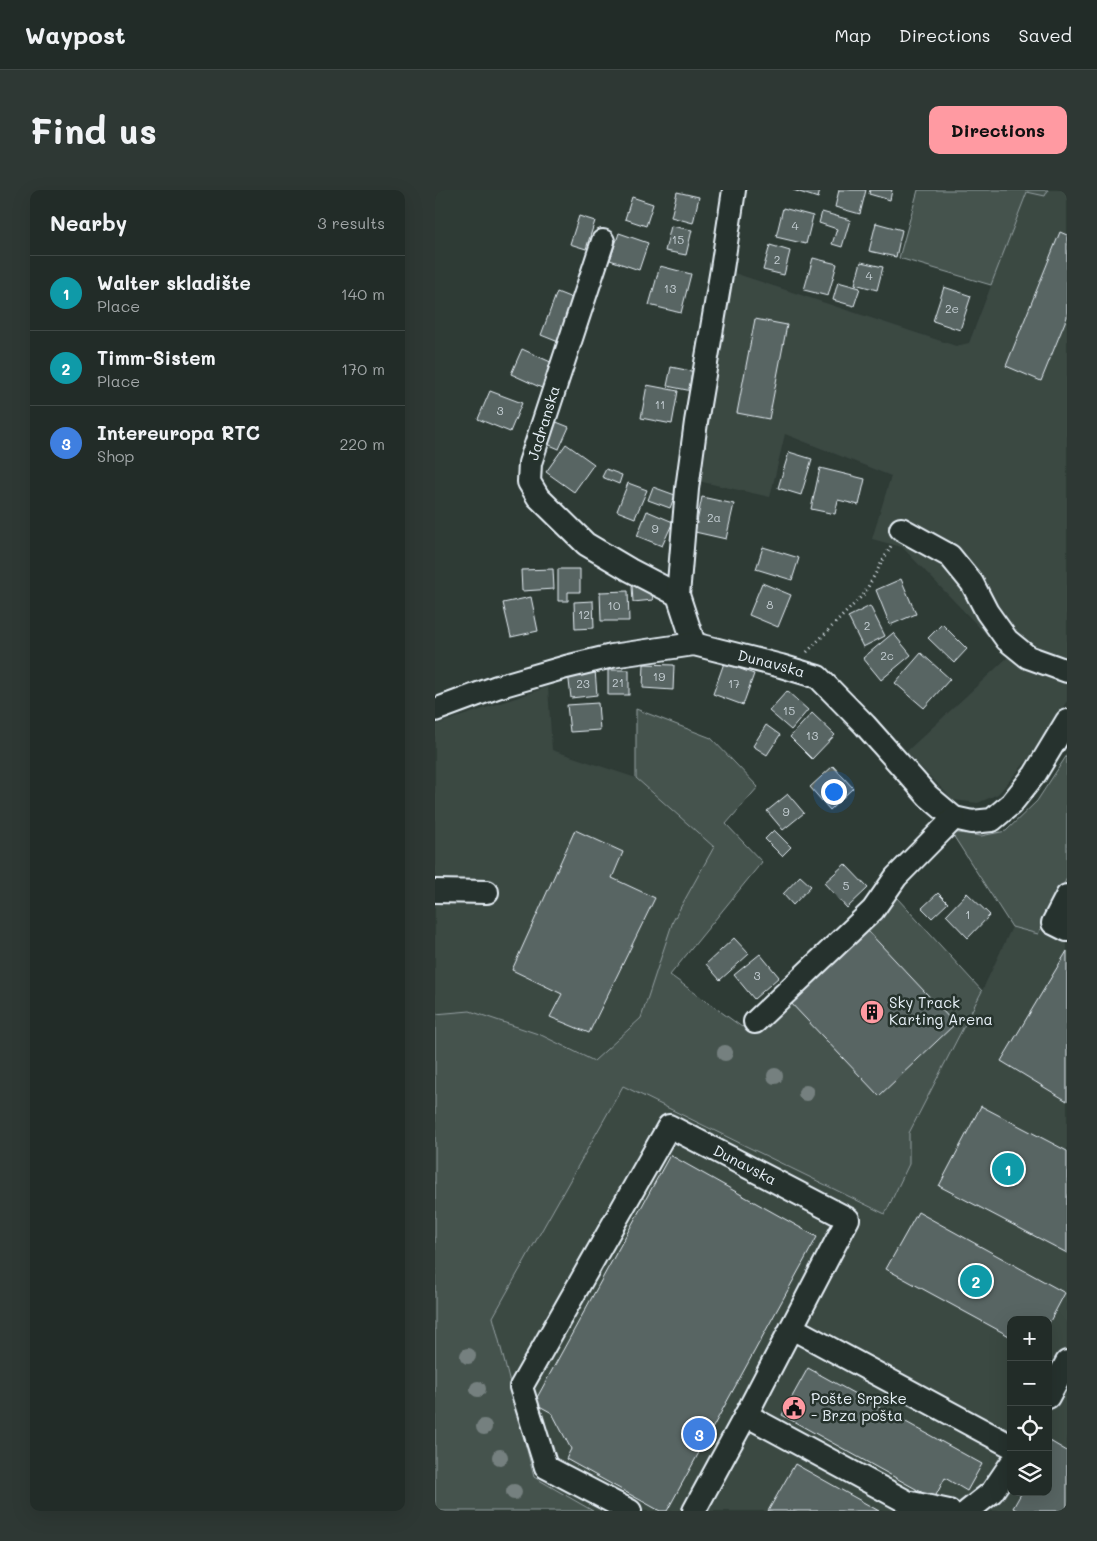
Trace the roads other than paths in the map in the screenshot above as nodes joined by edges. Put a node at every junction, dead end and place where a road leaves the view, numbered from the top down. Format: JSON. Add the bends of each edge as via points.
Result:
{"nodes":[{"id":1,"x":734,"y":190,"type":"edge"},
{"id":2,"x":603,"y":241,"type":"dead end"},
{"id":3,"x":901,"y":529,"type":"road end"},
{"id":4,"x":678,"y":595,"type":"junction"},
{"id":5,"x":694,"y":644,"type":"junction"},
{"id":6,"x":1067,"y":671,"type":"edge"},
{"id":7,"x":435,"y":710,"type":"edge"},
{"id":8,"x":1067,"y":721,"type":"edge"},
{"id":9,"x":954,"y":818,"type":"junction"},
{"id":10,"x":435,"y":891,"type":"edge"},
{"id":11,"x":487,"y":892,"type":"dead end"},
{"id":12,"x":1067,"y":896,"type":"edge"},
{"id":13,"x":1067,"y":930,"type":"edge"},
{"id":14,"x":755,"y":1022,"type":"dead end"},
{"id":15,"x":792,"y":1328,"type":"junction"},
{"id":16,"x":1067,"y":1362,"type":"edge"},
{"id":17,"x":1056,"y":1392,"type":"edge"},
{"id":18,"x":746,"y":1415,"type":"junction"},
{"id":19,"x":1007,"y":1444,"type":"edge"},
{"id":20,"x":1007,"y":1470,"type":"edge"},
{"id":21,"x":630,"y":1511,"type":"edge"},
{"id":22,"x":695,"y":1511,"type":"edge"},
{"id":23,"x":949,"y":1511,"type":"edge"},
{"id":24,"x":968,"y":1511,"type":"edge"}],
"edges":[{"from":1,"to":4,"type":"street","via":[[696,422]]},
{"from":2,"to":4,"type":"street","name":"Jadranska","via":[[530,463],[529,482],[538,497],[586,544]]},
{"from":3,"to":6,"type":"street","via":[[950,556],[971,582],[1007,640],[1028,657]]},
{"from":4,"to":5,"type":"street"},
{"from":5,"to":7,"type":"street","name":"Dunavska","via":[[612,656],[566,667],[497,687]]},
{"from":5,"to":9,"type":"street","name":"Dunavska","via":[[818,677],[929,796]]},
{"from":8,"to":9,"type":"street","via":[[1035,774],[1011,804],[992,820],[972,822]]},
{"from":9,"to":14,"type":"street","via":[[896,877],[873,910]]},
{"from":10,"to":11,"type":"street"},
{"from":12,"to":13,"type":"street","via":[[1053,923]]},
{"from":15,"to":18,"type":"street","name":"Dunavska"},
{"from":15,"to":19,"type":"street"},
{"from":15,"to":21,"type":"street","name":"Dunavska","via":[[848,1219],[669,1126],[521,1388],[546,1467]]},
{"from":16,"to":17,"type":"street"},
{"from":18,"to":22,"type":"street","name":"Dunavska"},
{"from":18,"to":23,"type":"street","via":[[907,1502]]},
{"from":20,"to":24,"type":"street","via":[[992,1492]]}]}
